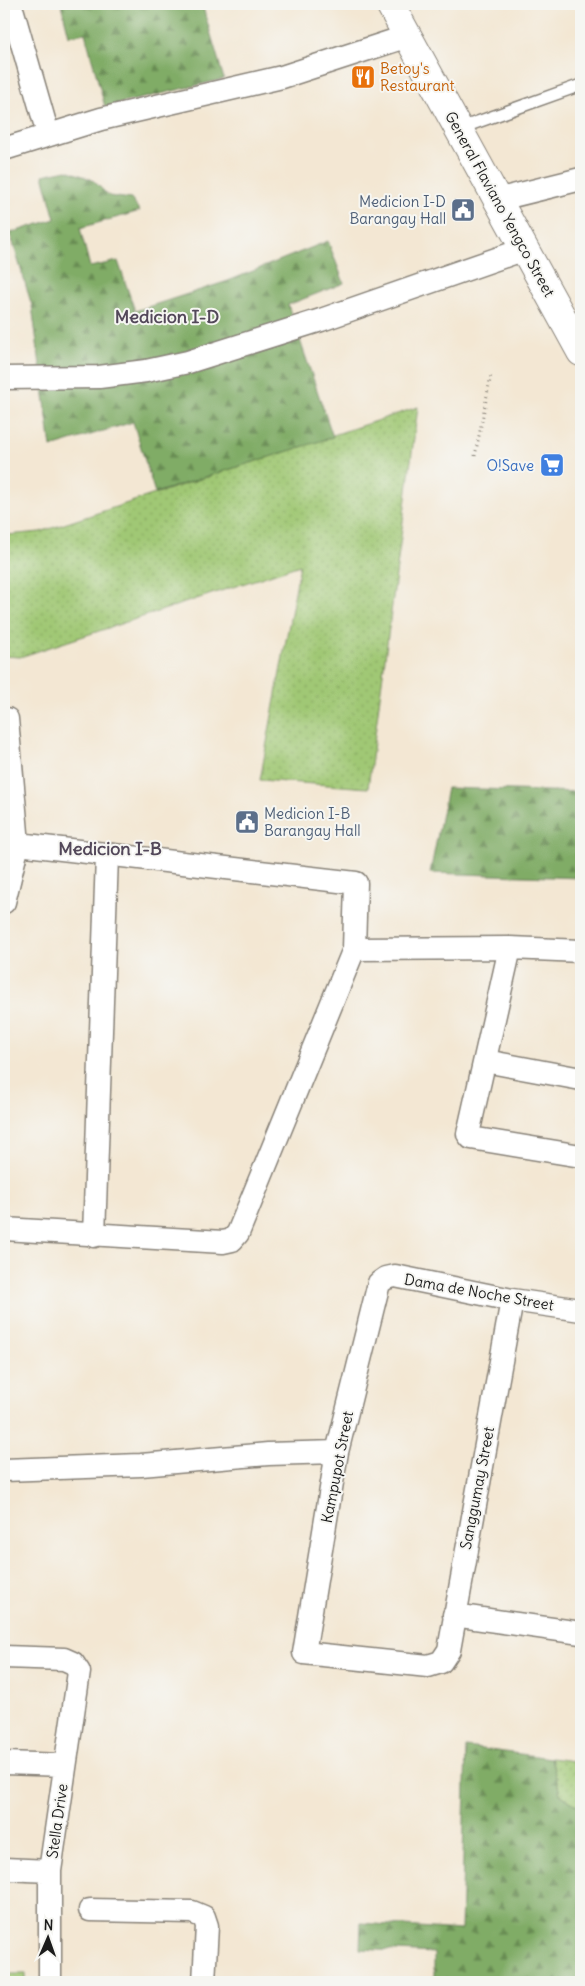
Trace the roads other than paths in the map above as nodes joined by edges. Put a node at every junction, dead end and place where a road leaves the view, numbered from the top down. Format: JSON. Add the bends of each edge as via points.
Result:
{"nodes":[{"id":1,"x":397,"y":6,"type":"edge"},
{"id":2,"x":13,"y":12,"type":"dead end"},
{"id":3,"x":408,"y":36,"type":"junction"},
{"id":4,"x":581,"y":85,"type":"edge"},
{"id":5,"x":458,"y":130,"type":"junction"},
{"id":6,"x":48,"y":134,"type":"junction"},
{"id":7,"x":4,"y":149,"type":"edge"},
{"id":8,"x":581,"y":179,"type":"edge"},
{"id":9,"x":496,"y":200,"type":"junction"},
{"id":10,"x":525,"y":249,"type":"junction"},
{"id":11,"x":578,"y":340,"type":"edge"},
{"id":12,"x":4,"y":378,"type":"edge"},
{"id":13,"x":7,"y":719,"type":"dead end"},
{"id":14,"x":8,"y":782,"type":"edge"},
{"id":15,"x":18,"y":844,"type":"junction"},
{"id":16,"x":108,"y":856,"type":"junction"},
{"id":17,"x":4,"y":902,"type":"edge"},
{"id":18,"x":510,"y":948,"type":"junction"},
{"id":19,"x":354,"y":949,"type":"junction"},
{"id":20,"x":581,"y":951,"type":"edge"},
{"id":21,"x":485,"y":1062,"type":"junction"},
{"id":22,"x":581,"y":1079,"type":"edge"},
{"id":23,"x":581,"y":1156,"type":"edge"},
{"id":24,"x":4,"y":1229,"type":"edge"},
{"id":25,"x":94,"y":1236,"type":"junction"},
{"id":26,"x":379,"y":1283,"type":"joint"},
{"id":27,"x":512,"y":1300,"type":"junction"},
{"id":28,"x":581,"y":1310,"type":"edge"},
{"id":29,"x":337,"y":1452,"type":"junction"},
{"id":30,"x":4,"y":1470,"type":"edge"},
{"id":31,"x":454,"y":1615,"type":"junction"},
{"id":32,"x":581,"y":1633,"type":"edge"},
{"id":33,"x":4,"y":1658,"type":"edge"},
{"id":34,"x":428,"y":1666,"type":"joint"},
{"id":35,"x":4,"y":1764,"type":"edge"},
{"id":36,"x":65,"y":1765,"type":"junction"},
{"id":37,"x":4,"y":1869,"type":"edge"},
{"id":38,"x":50,"y":1871,"type":"junction"},
{"id":39,"x":90,"y":1910,"type":"dead end"},
{"id":40,"x":50,"y":1982,"type":"edge"},
{"id":41,"x":204,"y":1982,"type":"edge"}],
"edges":[{"from":1,"to":3,"type":"main road","name":"General Flaviano Yengco Street"},
{"from":2,"to":6,"type":"street"},
{"from":3,"to":5,"type":"main road","name":"General Flaviano Yengco Street"},
{"from":3,"to":6,"type":"street","via":[[282,77]]},
{"from":4,"to":5,"type":"lane"},
{"from":5,"to":9,"type":"main road","name":"General Flaviano Yengco Street"},
{"from":6,"to":7,"type":"street"},
{"from":8,"to":9,"type":"street"},
{"from":9,"to":10,"type":"main road","name":"General Flaviano Yengco Street"},
{"from":10,"to":11,"type":"main road","name":"General Flaviano Yengco Street"},
{"from":10,"to":12,"type":"street","via":[[188,362],[146,372],[99,377]]},
{"from":13,"to":14,"type":"street"},
{"from":14,"to":15,"type":"street"},
{"from":15,"to":16,"type":"street"},
{"from":15,"to":17,"type":"street"},
{"from":16,"to":19,"type":"street","via":[[356,883]]},
{"from":16,"to":25,"type":"street"},
{"from":18,"to":19,"type":"street"},
{"from":18,"to":20,"type":"street"},
{"from":18,"to":21,"type":"street"},
{"from":19,"to":25,"type":"street","via":[[238,1233],[232,1240]]},
{"from":21,"to":22,"type":"street"},
{"from":21,"to":23,"type":"street","via":[[468,1129],[471,1138]]},
{"from":24,"to":25,"type":"street"},
{"from":26,"to":27,"type":"street","name":"Dama de Noche Street","via":[[395,1276]]},
{"from":26,"to":29,"type":"street","name":"Kampupot Street"},
{"from":27,"to":28,"type":"street","name":"Dama de Noche Street"},
{"from":27,"to":31,"type":"street","name":"Sanggumay Street"},
{"from":29,"to":30,"type":"street"},
{"from":29,"to":34,"type":"street","name":"Kampupot Street","via":[[304,1653]]},
{"from":31,"to":32,"type":"street"},
{"from":31,"to":34,"type":"street","name":"Sanggumay Street","via":[[449,1650],[441,1662]]},
{"from":33,"to":36,"type":"street","name":"Stella Drive","via":[[64,1658],[73,1663],[78,1672]]},
{"from":35,"to":36,"type":"street"},
{"from":36,"to":38,"type":"street","name":"Stella Drive"},
{"from":37,"to":38,"type":"street"},
{"from":38,"to":40,"type":"street","name":"Stella Drive"},
{"from":39,"to":41,"type":"street","via":[[192,1912],[204,1917],[207,1926]]}]}
